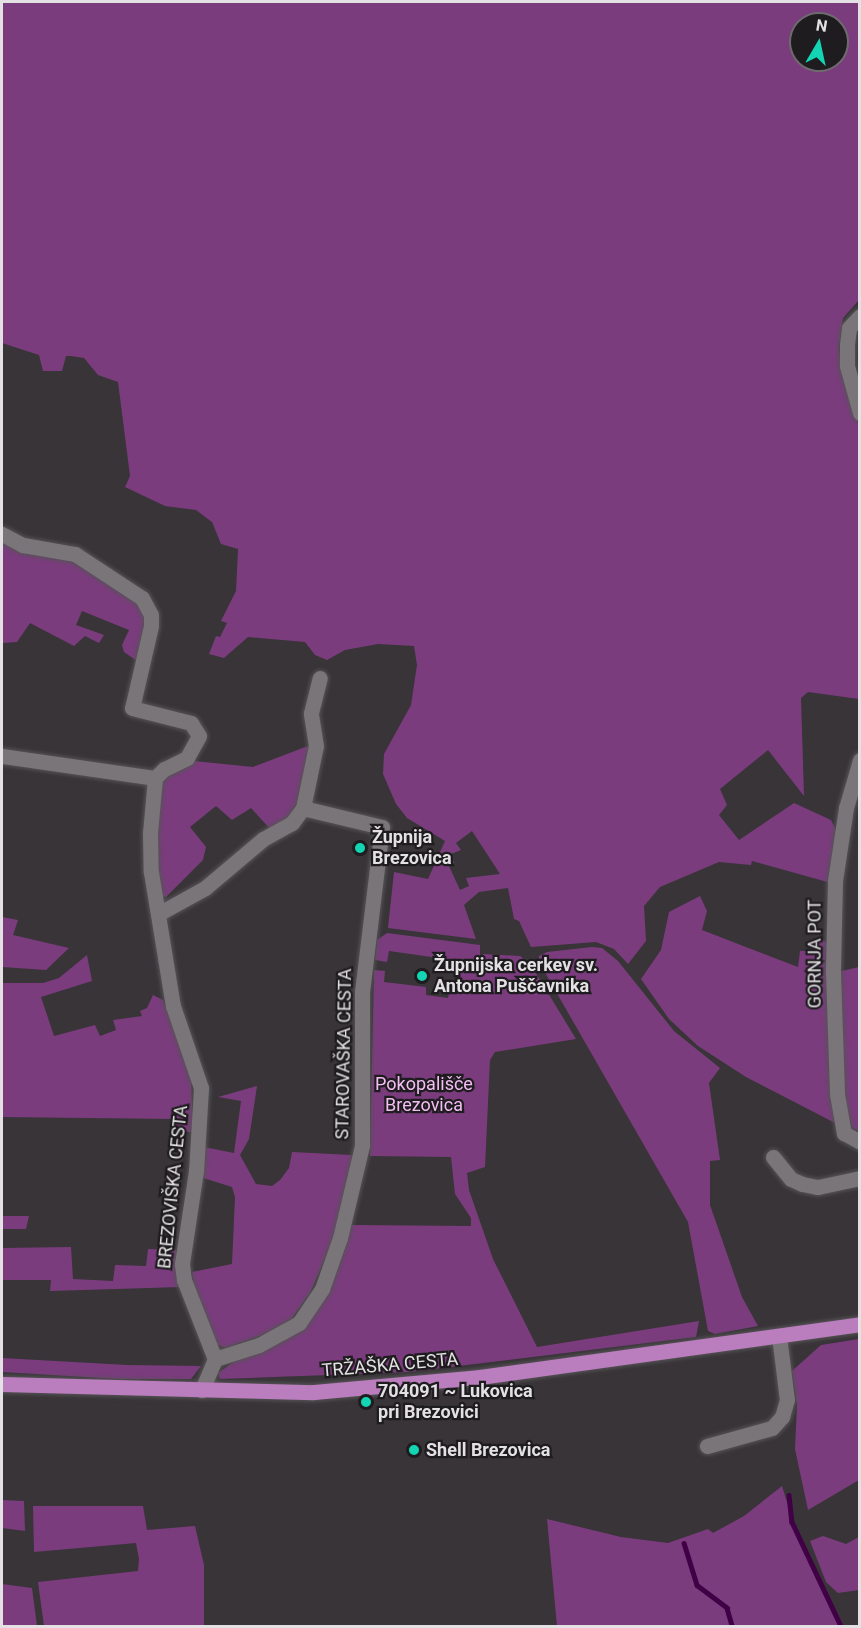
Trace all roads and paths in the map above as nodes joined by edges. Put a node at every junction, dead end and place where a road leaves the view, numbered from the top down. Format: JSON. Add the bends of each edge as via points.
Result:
{"nodes":[{"id":1,"x":860,"y":316,"type":"edge"},
{"id":2,"x":860,"y":413,"type":"edge"},
{"id":3,"x":2,"y":534,"type":"edge"},
{"id":4,"x":320,"y":678,"type":"dead end"},
{"id":5,"x":2,"y":756,"type":"edge"},
{"id":6,"x":860,"y":760,"type":"edge"},
{"id":7,"x":155,"y":778,"type":"junction"},
{"id":8,"x":303,"y":808,"type":"junction"},
{"id":9,"x":158,"y":914,"type":"junction"},
{"id":10,"x":860,"y":1142,"type":"edge"},
{"id":11,"x":773,"y":1157,"type":"dead end"},
{"id":12,"x":860,"y":1178,"type":"edge"},
{"id":13,"x":860,"y":1324,"type":"edge"},
{"id":14,"x":779,"y":1336,"type":"junction"},
{"id":15,"x":215,"y":1359,"type":"junction"},
{"id":16,"x":2,"y":1384,"type":"edge"},
{"id":17,"x":202,"y":1390,"type":"junction"},
{"id":18,"x":707,"y":1446,"type":"dead end"}],
"edges":[{"from":1,"to":2,"type":"street","via":[[849,328],[847,366]]},
{"from":3,"to":7,"type":"street","via":[[23,545],[75,554],[134,590],[148,606],[151,626],[132,708],[192,723],[199,736],[187,758]]},
{"from":4,"to":8,"type":"street","via":[[311,713],[316,746]]},
{"from":5,"to":7,"type":"street"},
{"from":6,"to":10,"type":"street","name":"GORNJA POT","via":[[846,808],[835,881],[834,972],[837,1094],[844,1132]]},
{"from":7,"to":9,"type":"street","name":"BREZOVIŠKA CESTA","via":[[150,852]]},
{"from":8,"to":9,"type":"street","via":[[292,823],[263,839],[205,888]]},
{"from":8,"to":15,"type":"street","name":"STAROVAŠKA CESTA","via":[[382,826],[362,992],[362,1146],[340,1238],[322,1289],[299,1323],[259,1345]]},
{"from":9,"to":15,"type":"street","name":"BREZOVIŠKA CESTA","via":[[173,1006],[201,1088],[196,1171],[182,1264],[184,1280]]},
{"from":11,"to":12,"type":"street","via":[[791,1179],[802,1184],[818,1187]]},
{"from":13,"to":14,"type":"main road","name":"TRŽAŠKA CESTA"},
{"from":14,"to":17,"type":"main road","name":"TRŽAŠKA CESTA","via":[[480,1377],[314,1392]]},
{"from":14,"to":18,"type":"street","via":[[787,1400],[782,1417],[772,1428]]},
{"from":15,"to":17,"type":"street"},
{"from":16,"to":17,"type":"main road","name":"TRŽAŠKA CESTA"}]}
